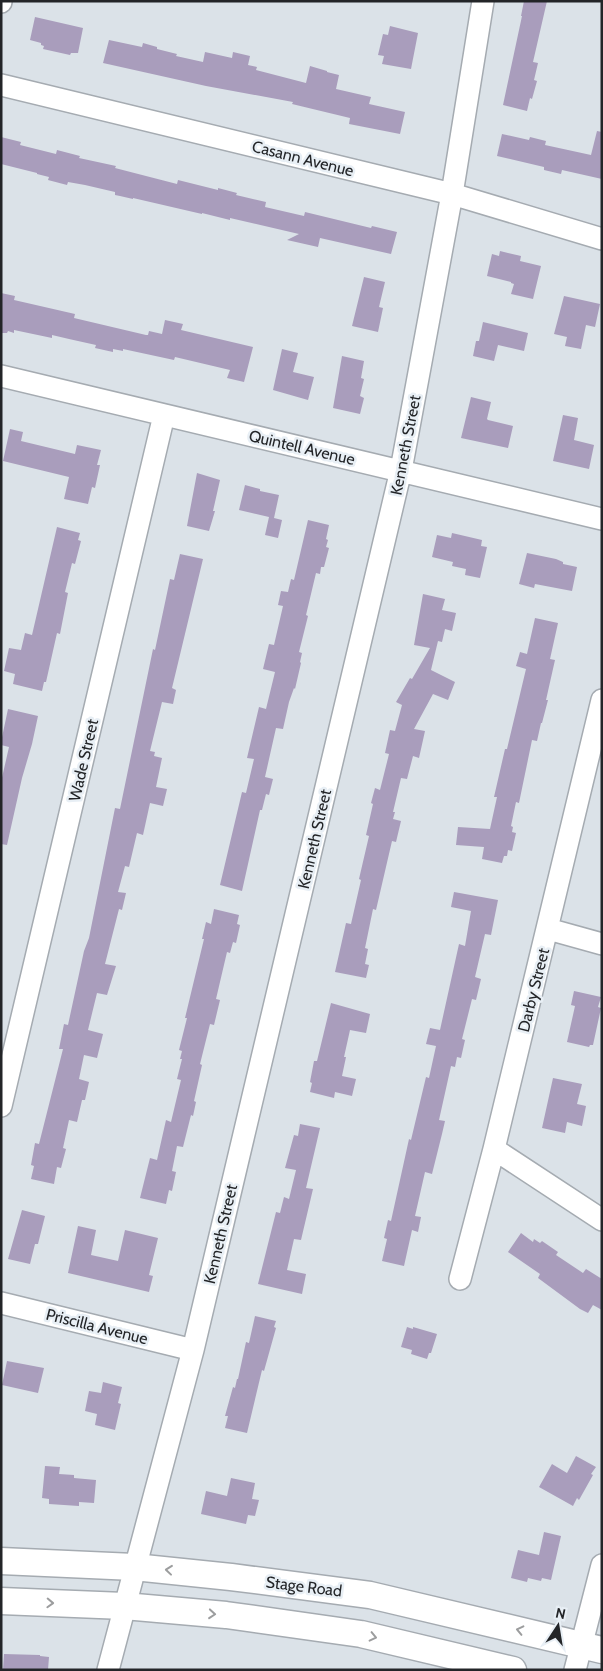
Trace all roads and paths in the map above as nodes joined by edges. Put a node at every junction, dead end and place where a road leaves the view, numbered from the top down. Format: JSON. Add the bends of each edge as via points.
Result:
{"nodes":[{"id":1,"x":483,"y":1,"type":"edge"},
{"id":2,"x":1,"y":85,"type":"edge"},
{"id":3,"x":452,"y":194,"type":"junction"},
{"id":4,"x":602,"y":239,"type":"edge"},
{"id":5,"x":1,"y":376,"type":"edge"},
{"id":6,"x":164,"y":415,"type":"junction"},
{"id":7,"x":401,"y":470,"type":"junction"},
{"id":8,"x":602,"y":519,"type":"edge"},
{"id":9,"x":602,"y":700,"type":"edge"},
{"id":10,"x":548,"y":929,"type":"junction"},
{"id":11,"x":602,"y":944,"type":"edge"},
{"id":12,"x":1,"y":1106,"type":"edge"},
{"id":13,"x":494,"y":1149,"type":"junction"},
{"id":14,"x":602,"y":1220,"type":"edge"},
{"id":15,"x":460,"y":1279,"type":"dead end"},
{"id":16,"x":1,"y":1303,"type":"edge"},
{"id":17,"x":193,"y":1350,"type":"junction"},
{"id":18,"x":1,"y":1561,"type":"edge"},
{"id":19,"x":602,"y":1565,"type":"edge"},
{"id":20,"x":134,"y":1567,"type":"junction"},
{"id":21,"x":1,"y":1601,"type":"edge"},
{"id":22,"x":124,"y":1606,"type":"junction"},
{"id":23,"x":591,"y":1647,"type":"edge"},
{"id":24,"x":108,"y":1670,"type":"edge"},
{"id":25,"x":513,"y":1670,"type":"edge"},
{"id":26,"x":575,"y":1670,"type":"edge"}],
"edges":[{"from":1,"to":3,"type":"street","name":"Kenneth Street"},
{"from":2,"to":3,"type":"street","name":"Casann Avenue"},
{"from":3,"to":4,"type":"street","name":"Casann Avenue"},
{"from":3,"to":7,"type":"street","name":"Kenneth Street"},
{"from":5,"to":6,"type":"street","name":"Quintell Avenue"},
{"from":6,"to":7,"type":"street","name":"Quintell Avenue"},
{"from":6,"to":12,"type":"street","name":"Wade Street"},
{"from":7,"to":8,"type":"street","name":"Quintell Avenue"},
{"from":7,"to":17,"type":"street","name":"Kenneth Street"},
{"from":9,"to":10,"type":"street","name":"Darby Street"},
{"from":10,"to":11,"type":"street"},
{"from":10,"to":13,"type":"street","name":"Darby Street"},
{"from":13,"to":14,"type":"street"},
{"from":13,"to":15,"type":"street","name":"Darby Street"},
{"from":16,"to":17,"type":"street","name":"Priscilla Avenue"},
{"from":17,"to":20,"type":"street","name":"Kenneth Street"},
{"from":18,"to":20,"type":"main road","name":"Stage Road"},
{"from":19,"to":23,"type":"street"},
{"from":20,"to":22,"type":"street","name":"Kenneth Street"},
{"from":23,"to":20,"type":"main road","name":"Stage Road","one_way":true,"via":[[370,1595]]},
{"from":21,"to":22,"type":"main road","one_way":true},
{"from":22,"to":24,"type":"street","name":"Kenneth Street"},
{"from":22,"to":25,"type":"main road","one_way":true,"via":[[226,1615],[361,1634]]},
{"from":23,"to":26,"type":"street"}]}
